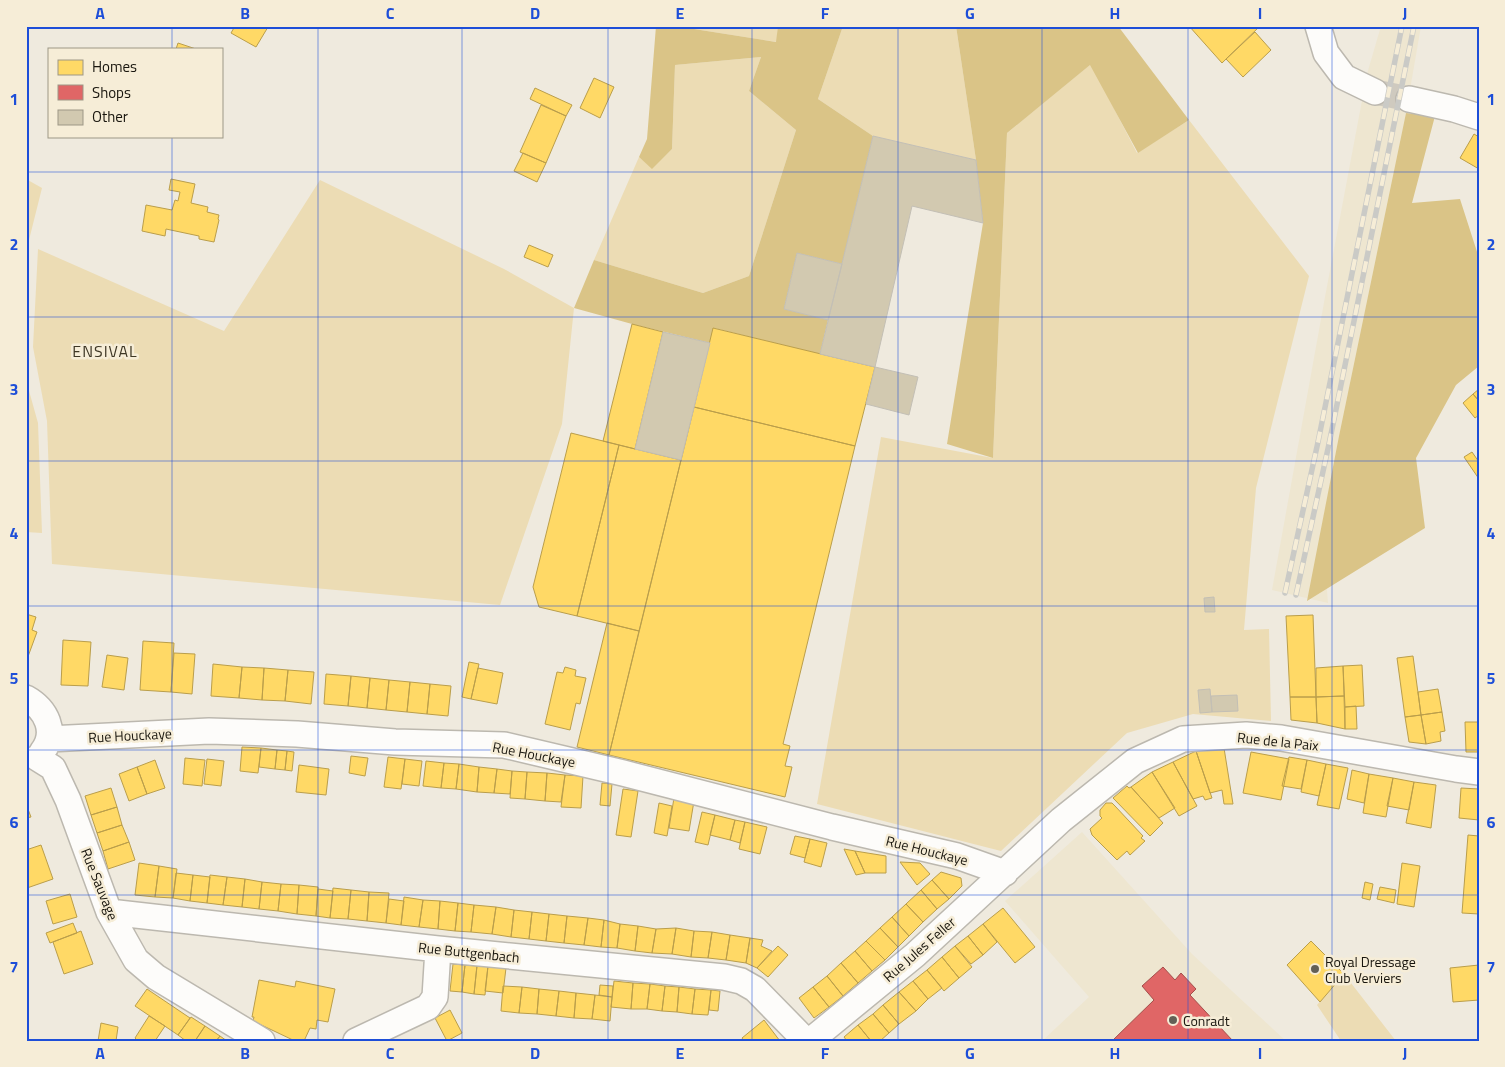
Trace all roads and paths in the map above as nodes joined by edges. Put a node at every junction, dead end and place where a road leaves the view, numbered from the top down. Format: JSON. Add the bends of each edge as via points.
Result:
{"nodes":[{"id":1,"x":1318,"y":26,"type":"edge"},
{"id":2,"x":1375,"y":92,"type":"tunnel mouth"},
{"id":3,"x":1409,"y":99,"type":"tunnel mouth"},
{"id":4,"x":1479,"y":117,"type":"edge"},
{"id":5,"x":26,"y":698,"type":"edge"},
{"id":6,"x":37,"y":754,"type":"edge"},
{"id":7,"x":1479,"y":772,"type":"edge"},
{"id":8,"x":1025,"y":854,"type":"joint"},
{"id":9,"x":1005,"y":873,"type":"junction"},
{"id":10,"x":109,"y":912,"type":"junction"},
{"id":11,"x":438,"y":949,"type":"junction"},
{"id":12,"x":262,"y":1041,"type":"edge"},
{"id":13,"x":356,"y":1041,"type":"edge"},
{"id":14,"x":806,"y":1041,"type":"edge"},
{"id":15,"x":810,"y":1041,"type":"edge"}],
"edges":[{"from":1,"to":2,"type":"street","via":[[1326,53],[1344,77]]},
{"from":3,"to":4,"type":"street"},
{"from":5,"to":6,"type":"street","via":[[44,713],[49,726]]},
{"from":6,"to":9,"type":"street","name":"Rue Houckaye","via":[[209,731],[504,745],[957,856]]},
{"from":6,"to":10,"type":"street","name":"Rue Sauvage","via":[[53,768],[61,784]]},
{"from":7,"to":8,"type":"street","name":"Rue de la Paix","via":[[1282,738],[1246,734],[1183,739],[1135,761],[1061,820]]},
{"from":8,"to":9,"type":"street","name":"Rue Jules Feller"},
{"from":9,"to":15,"type":"street","name":"Rue Jules Feller","via":[[914,955]]},
{"from":10,"to":11,"type":"street","name":"Rue Buttgenbach"},
{"from":10,"to":12,"type":"street","name":"Rue Sauvage","via":[[136,960],[156,977]]},
{"from":11,"to":13,"type":"street","via":[[435,997],[428,1008]]},
{"from":11,"to":14,"type":"street","name":"Rue Buttgenbach","via":[[741,980],[755,989]]}]}
